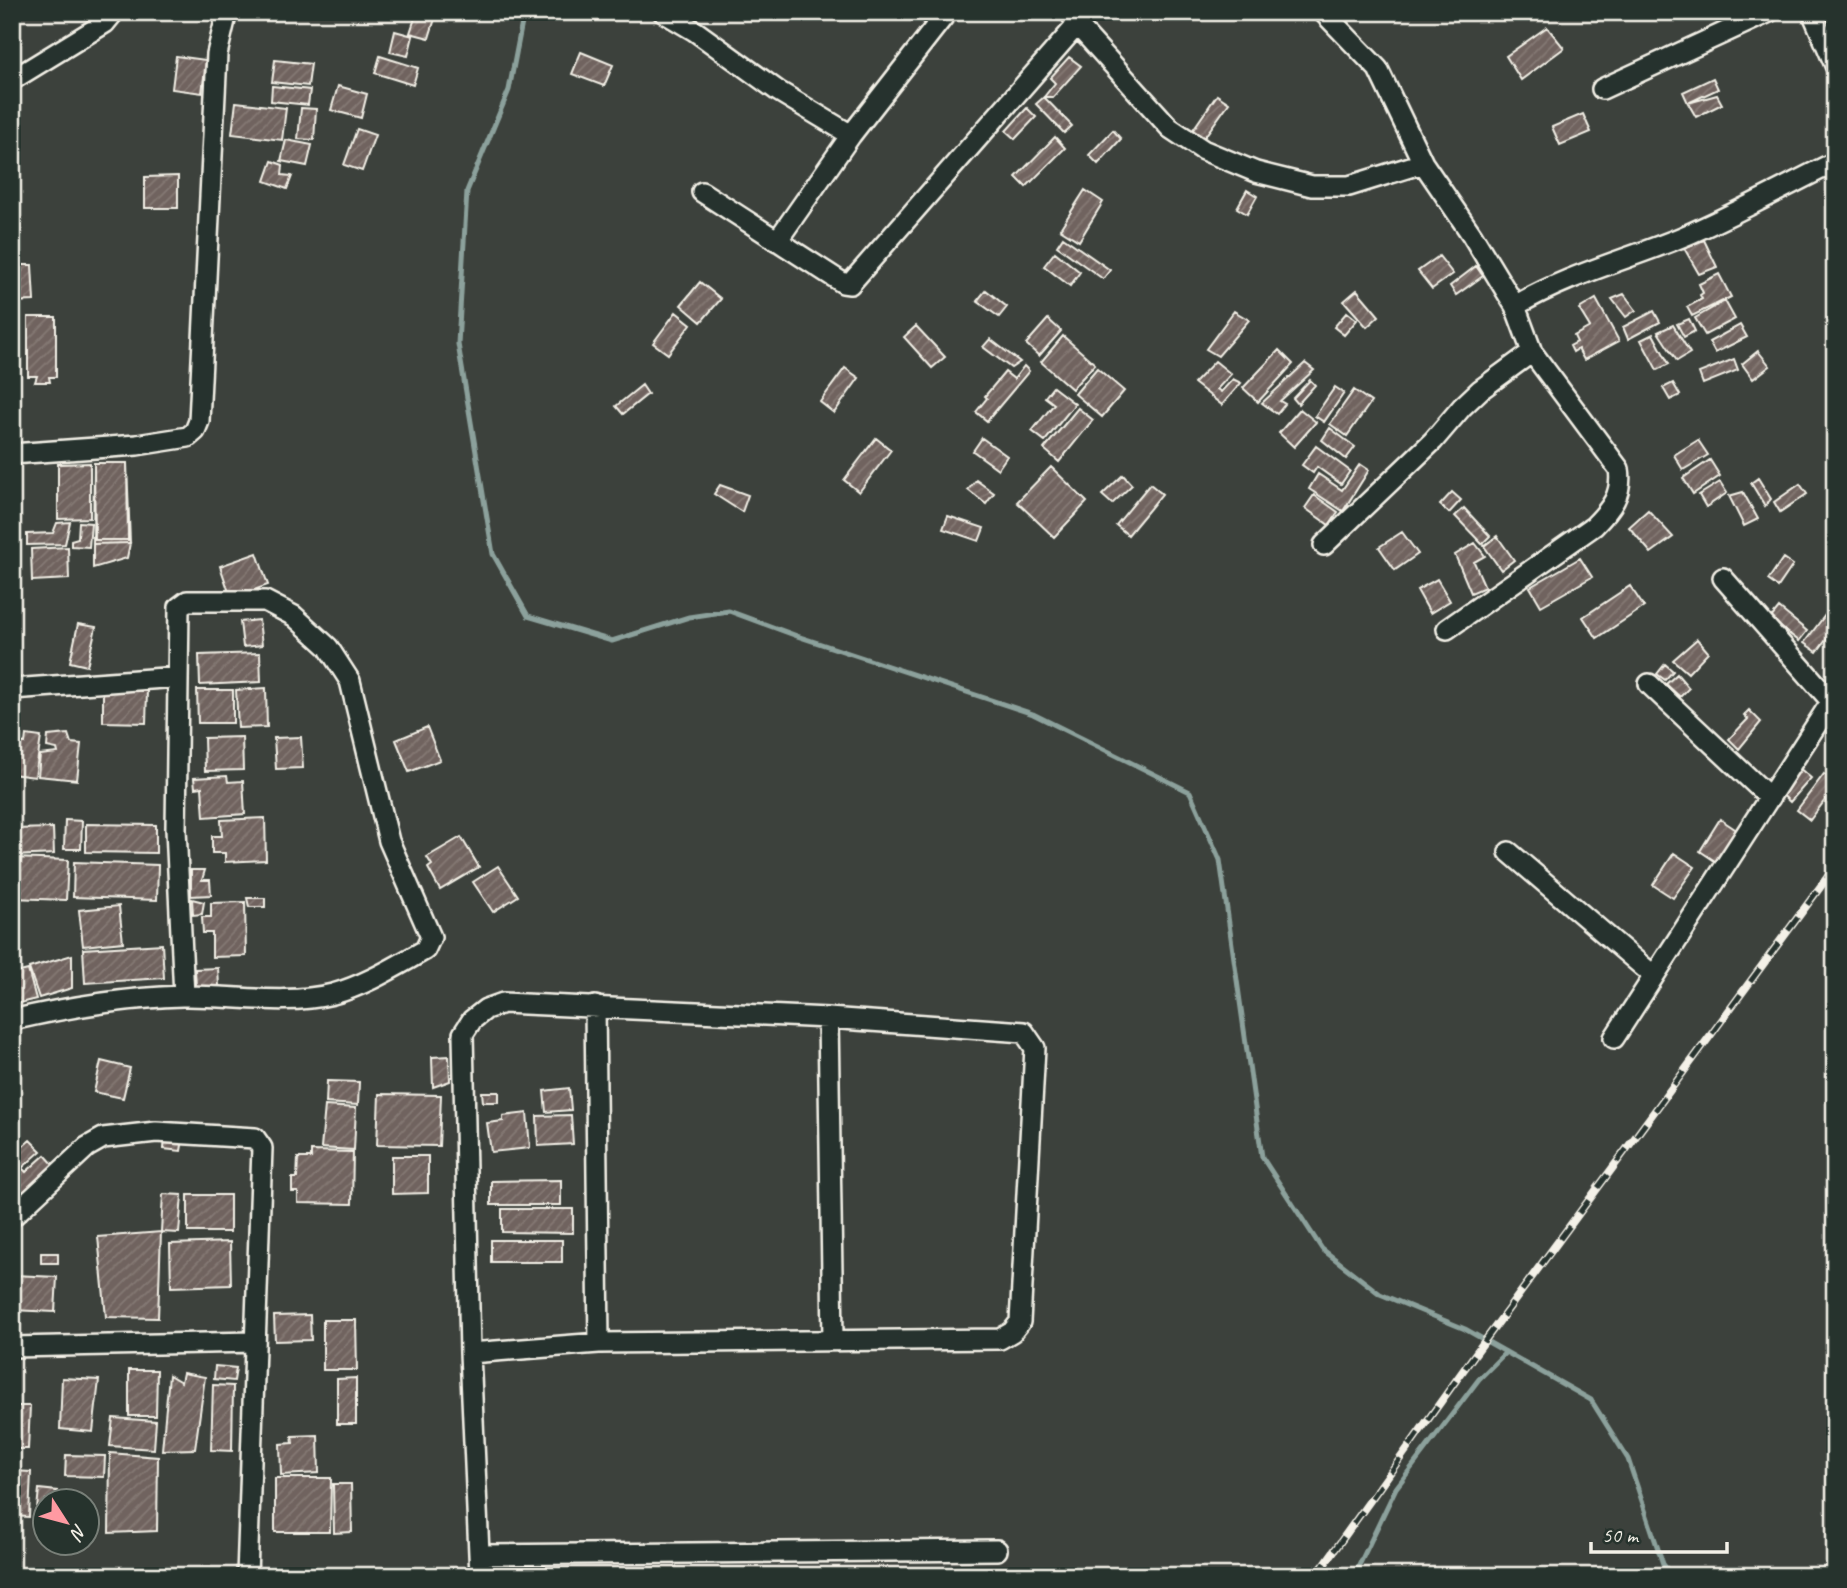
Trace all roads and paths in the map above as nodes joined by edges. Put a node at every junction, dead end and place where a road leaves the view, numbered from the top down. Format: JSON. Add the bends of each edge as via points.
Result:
{"nodes":[{"id":1,"x":114,"y":12,"type":"edge"},
{"id":2,"x":227,"y":12,"type":"edge"},
{"id":3,"x":663,"y":12,"type":"edge"},
{"id":4,"x":947,"y":12,"type":"edge"},
{"id":5,"x":1323,"y":12,"type":"edge"},
{"id":6,"x":1769,"y":12,"type":"edge"},
{"id":7,"x":1812,"y":12,"type":"edge"},
{"id":8,"x":1073,"y":18,"type":"edge"},
{"id":9,"x":1835,"y":65,"type":"edge"},
{"id":10,"x":12,"y":80,"type":"edge"},
{"id":11,"x":1602,"y":89,"type":"dead end"},
{"id":12,"x":851,"y":135,"type":"junction"},
{"id":13,"x":1835,"y":162,"type":"edge"},
{"id":14,"x":1423,"y":163,"type":"junction"},
{"id":15,"x":702,"y":192,"type":"dead end"},
{"id":16,"x":777,"y":241,"type":"junction"},
{"id":17,"x":1515,"y":306,"type":"junction"},
{"id":18,"x":1532,"y":352,"type":"junction"},
{"id":19,"x":12,"y":454,"type":"edge"},
{"id":20,"x":1324,"y":545,"type":"dead end"},
{"id":21,"x":1723,"y":578,"type":"dead end"},
{"id":22,"x":1447,"y":629,"type":"dead end"},
{"id":23,"x":178,"y":677,"type":"junction"},
{"id":24,"x":1649,"y":684,"type":"dead end"},
{"id":25,"x":12,"y":689,"type":"edge"},
{"id":26,"x":1833,"y":699,"type":"edge"},
{"id":27,"x":1770,"y":798,"type":"junction"},
{"id":28,"x":1509,"y":852,"type":"dead end"},
{"id":29,"x":1654,"y":976,"type":"junction"},
{"id":30,"x":184,"y":996,"type":"junction"},
{"id":31,"x":595,"y":1006,"type":"junction"},
{"id":32,"x":828,"y":1018,"type":"junction"},
{"id":33,"x":12,"y":1020,"type":"edge"},
{"id":34,"x":1614,"y":1038,"type":"dead end"},
{"id":35,"x":12,"y":1217,"type":"edge"},
{"id":36,"x":833,"y":1339,"type":"junction"},
{"id":37,"x":255,"y":1342,"type":"junction"},
{"id":38,"x":599,"y":1343,"type":"junction"},
{"id":39,"x":12,"y":1347,"type":"edge"},
{"id":40,"x":470,"y":1353,"type":"junction"},
{"id":41,"x":997,"y":1550,"type":"dead end"},
{"id":42,"x":480,"y":1555,"type":"junction"},
{"id":43,"x":247,"y":1576,"type":"edge"},
{"id":44,"x":480,"y":1576,"type":"edge"}],
"edges":[{"from":1,"to":10,"type":"street","via":[[105,23]]},
{"from":2,"to":19,"type":"street","via":[[217,54],[199,421],[194,432],[188,437],[137,445]]},
{"from":3,"to":12,"type":"street"},
{"from":4,"to":12,"type":"street"},
{"from":5,"to":14,"type":"street","via":[[1378,69]]},
{"from":6,"to":11,"type":"street"},
{"from":7,"to":9,"type":"street"},
{"from":8,"to":14,"type":"street","via":[[1170,128],[1203,150],[1255,172],[1312,186],[1349,186]]},
{"from":8,"to":16,"type":"street","via":[[850,284]]},
{"from":12,"to":16,"type":"street"},
{"from":13,"to":17,"type":"street","via":[[1684,236],[1578,276]]},
{"from":14,"to":17,"type":"street"},
{"from":15,"to":16,"type":"street"},
{"from":17,"to":18,"type":"street"},
{"from":18,"to":20,"type":"street","via":[[1480,390],[1433,442]]},
{"from":18,"to":22,"type":"street","via":[[1619,469],[1618,494],[1594,526]]},
{"from":21,"to":26,"type":"street"},
{"from":23,"to":25,"type":"street"},
{"from":23,"to":30,"type":"street","via":[[176,829]]},
{"from":23,"to":30,"type":"street","via":[[179,607],[187,601],[265,601],[294,616],[328,647],[351,681],[389,841],[431,937],[425,950],[379,976],[333,994],[285,999]]},
{"from":24,"to":27,"type":"street"},
{"from":26,"to":27,"type":"street"},
{"from":27,"to":29,"type":"street"},
{"from":28,"to":29,"type":"street"},
{"from":29,"to":34,"type":"street"},
{"from":30,"to":33,"type":"street","via":[[119,1001]]},
{"from":31,"to":32,"type":"street"},
{"from":31,"to":38,"type":"street"},
{"from":31,"to":40,"type":"street","via":[[503,1003],[486,1009],[463,1034]]},
{"from":32,"to":36,"type":"street"},
{"from":32,"to":36,"type":"street","via":[[1024,1032],[1035,1048],[1020,1322],[1000,1339]]},
{"from":35,"to":37,"type":"street","via":[[87,1147],[103,1138],[156,1132],[255,1138],[262,1148]]},
{"from":36,"to":38,"type":"street"},
{"from":37,"to":39,"type":"street"},
{"from":37,"to":43,"type":"street"},
{"from":38,"to":40,"type":"street"},
{"from":40,"to":42,"type":"street"},
{"from":41,"to":42,"type":"street"},
{"from":42,"to":44,"type":"street"}]}
